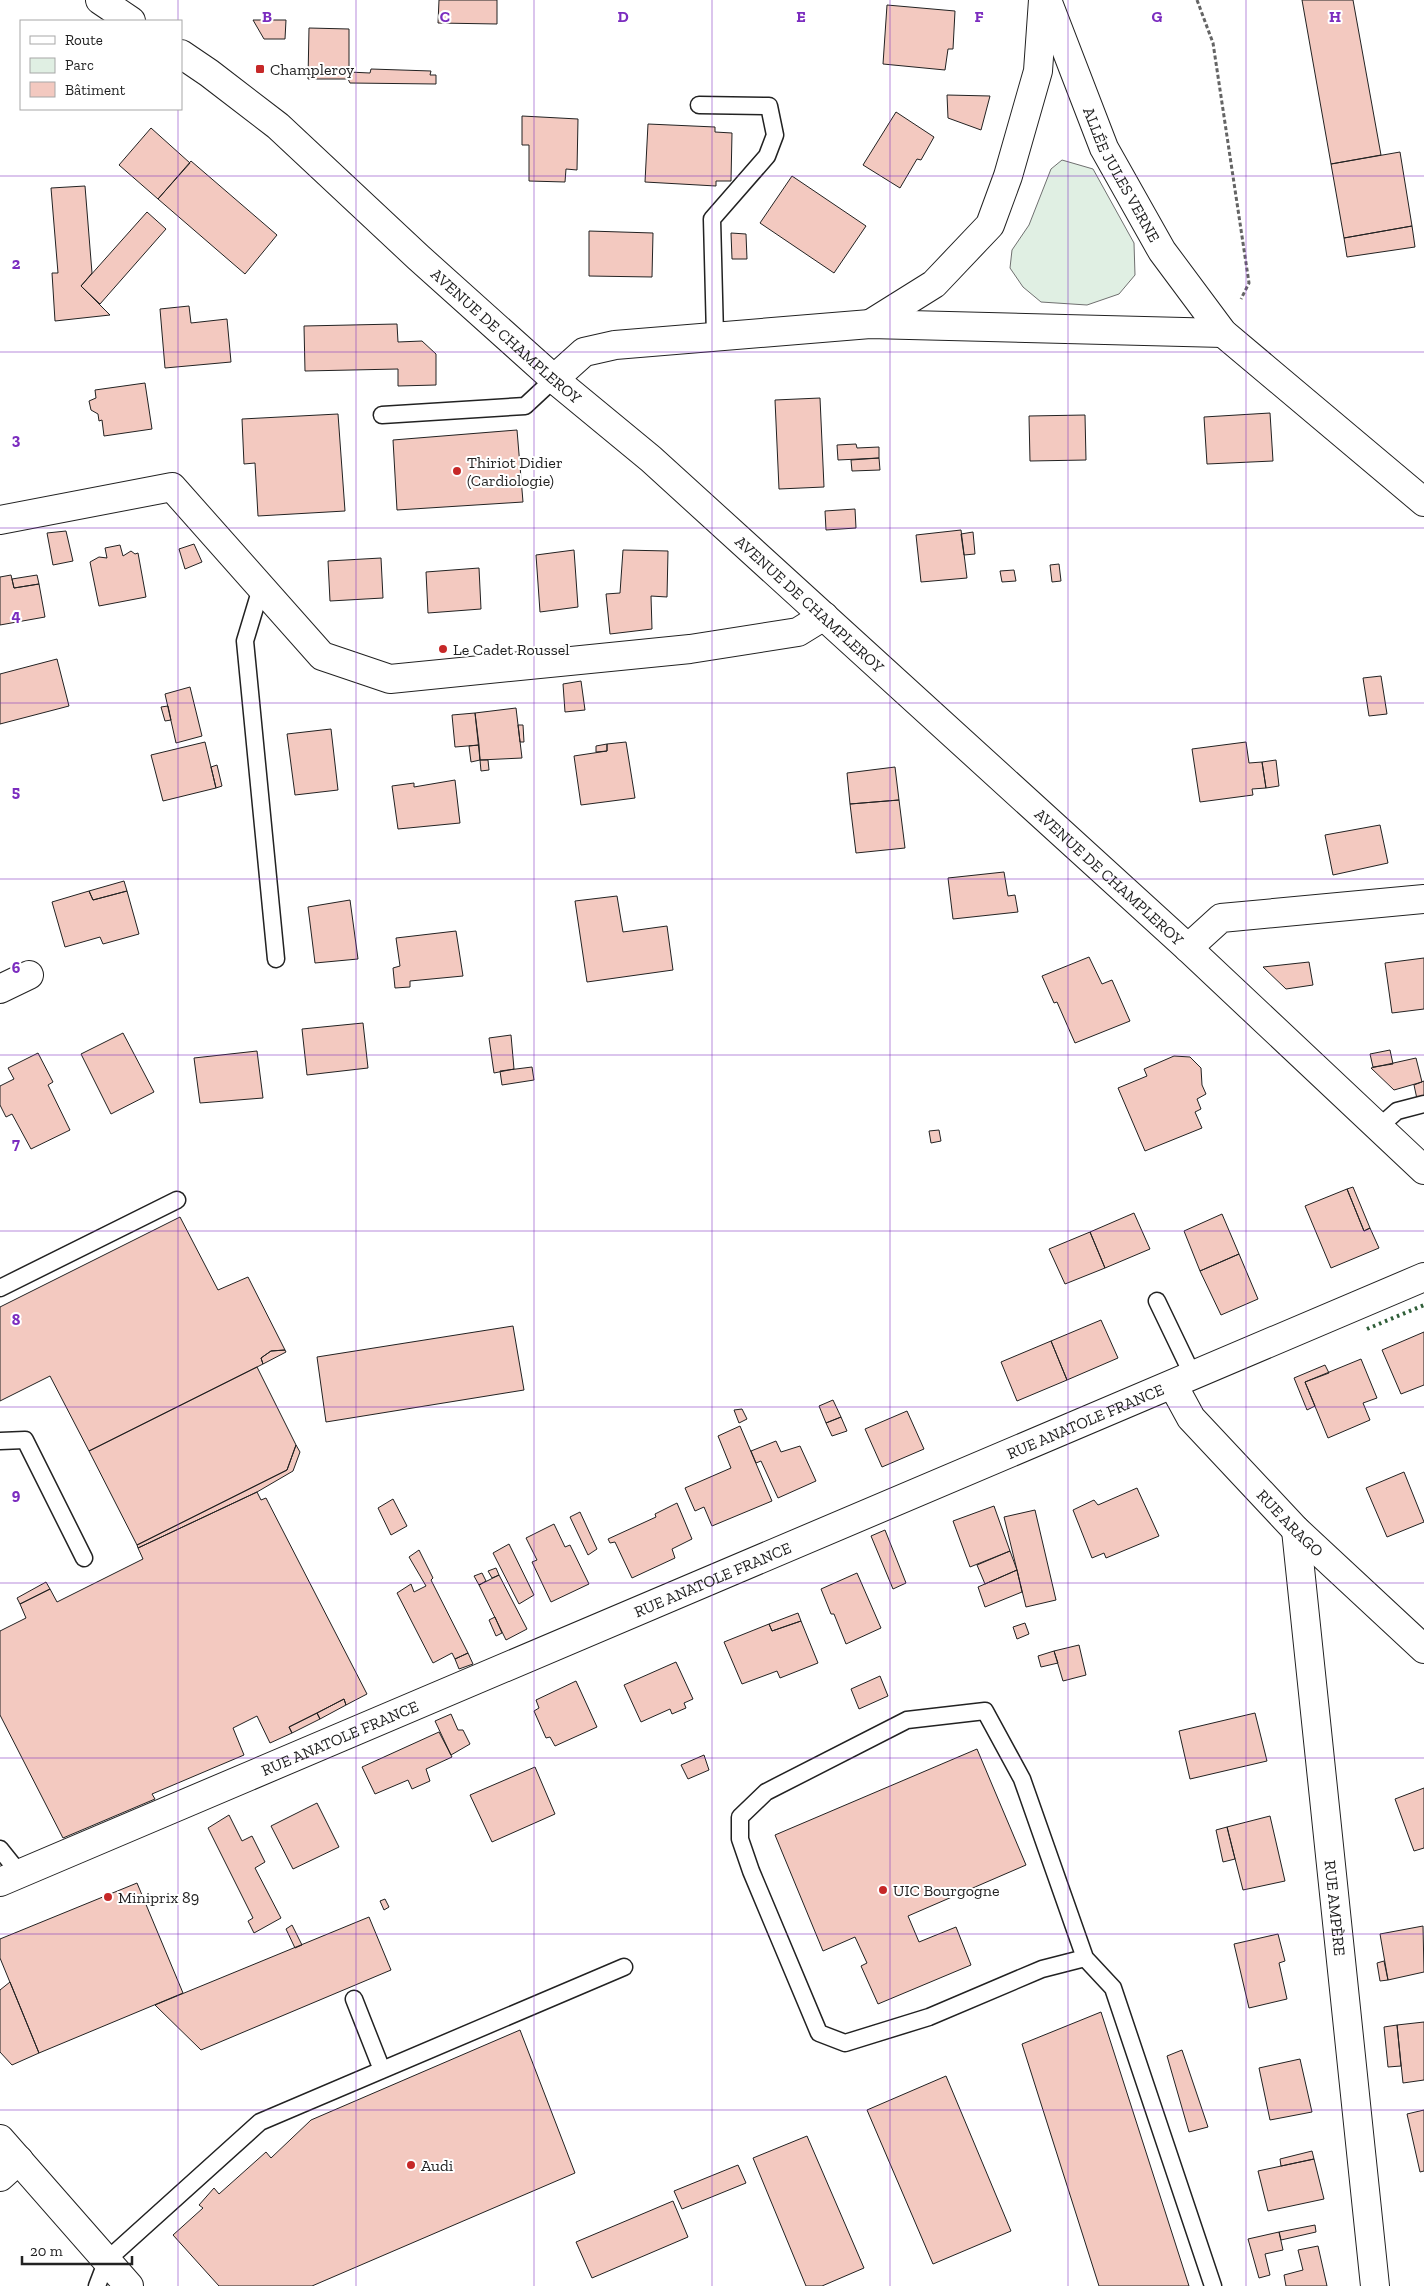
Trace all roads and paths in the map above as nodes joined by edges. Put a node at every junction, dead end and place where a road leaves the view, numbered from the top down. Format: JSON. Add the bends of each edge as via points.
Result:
{"nodes":[{"id":1,"x":100,"y":0,"type":"edge"},
{"id":2,"x":1043,"y":0,"type":"edge"},
{"id":3,"x":1048,"y":0,"type":"edge"},
{"id":4,"x":1197,"y":0,"type":"edge"},
{"id":5,"x":130,"y":20,"type":"edge"},
{"id":6,"x":182,"y":55,"type":"edge"},
{"id":7,"x":699,"y":105,"type":"dead end"},
{"id":8,"x":870,"y":324,"type":"junction"},
{"id":9,"x":1223,"y":333,"type":"junction"},
{"id":10,"x":715,"y":336,"type":"junction"},
{"id":11,"x":554,"y":379,"type":"junction"},
{"id":12,"x":382,"y":415,"type":"dead end"},
{"id":13,"x":1424,"y":502,"type":"edge"},
{"id":14,"x":0,"y":520,"type":"edge"},
{"id":15,"x":261,"y":588,"type":"junction"},
{"id":16,"x":824,"y":616,"type":"junction"},
{"id":17,"x":1424,"y":899,"type":"edge"},
{"id":18,"x":1188,"y":948,"type":"junction"},
{"id":19,"x":276,"y":959,"type":"dead end"},
{"id":20,"x":29,"y":975,"type":"dead end"},
{"id":21,"x":0,"y":989,"type":"edge"},
{"id":22,"x":1424,"y":1104,"type":"edge"},
{"id":23,"x":1380,"y":1126,"type":"junction"},
{"id":24,"x":1424,"y":1170,"type":"edge"},
{"id":25,"x":177,"y":1200,"type":"dead end"},
{"id":26,"x":1424,"y":1277,"type":"edge"},
{"id":27,"x":0,"y":1288,"type":"edge"},
{"id":28,"x":1156,"y":1301,"type":"dead end"},
{"id":29,"x":1183,"y":1380,"type":"junction"},
{"id":30,"x":0,"y":1441,"type":"edge"},
{"id":31,"x":1296,"y":1530,"type":"junction"},
{"id":32,"x":84,"y":1558,"type":"dead end"},
{"id":33,"x":1424,"y":1649,"type":"edge"},
{"id":34,"x":0,"y":1849,"type":"edge"},
{"id":35,"x":10,"y":1878,"type":"edge"},
{"id":36,"x":1085,"y":1958,"type":"junction"},
{"id":37,"x":624,"y":1967,"type":"dead end"},
{"id":38,"x":354,"y":1999,"type":"dead end"},
{"id":39,"x":382,"y":2070,"type":"junction"},
{"id":40,"x":0,"y":2139,"type":"edge"},
{"id":41,"x":9,"y":2169,"type":"edge"},
{"id":42,"x":107,"y":2260,"type":"junction"},
{"id":43,"x":96,"y":2286,"type":"edge"},
{"id":44,"x":129,"y":2286,"type":"edge"},
{"id":45,"x":1213,"y":2286,"type":"edge"},
{"id":46,"x":1375,"y":2286,"type":"edge"}],
"edges":[{"from":1,"to":5,"type":"street"},
{"from":2,"to":8,"type":"street","via":[[1038,71],[1008,176],[990,225],[934,284]]},
{"from":3,"to":9,"type":"street","name":"ALLÉE JULES VERNE","via":[[1104,148],[1162,251]]},
{"from":4,"to":9,"type":"path","via":[[1213,43],[1249,283]]},
{"from":6,"to":11,"type":"street","name":"AVENUE DE CHAMPLEROY","via":[[278,126]]},
{"from":7,"to":10,"type":"lane","via":[[769,106],[775,135],[767,156],[712,219]]},
{"from":8,"to":9,"type":"street"},
{"from":8,"to":10,"type":"street"},
{"from":9,"to":13,"type":"street","name":"ALLÉE JULES VERNE"},
{"from":10,"to":11,"type":"street","via":[[614,345],[584,352]]},
{"from":11,"to":12,"type":"lane","via":[[525,406]]},
{"from":11,"to":16,"type":"street","name":"AVENUE DE CHAMPLEROY","via":[[651,459]]},
{"from":14,"to":15,"type":"street","via":[[172,487]]},
{"from":15,"to":16,"type":"street","via":[[322,656],[390,679],[690,649],[798,632]]},
{"from":15,"to":19,"type":"lane","via":[[245,641]]},
{"from":16,"to":18,"type":"street","name":"AVENUE DE CHAMPLEROY"},
{"from":17,"to":18,"type":"street","via":[[1221,918]]},
{"from":18,"to":23,"type":"street","name":"AVENUE DE CHAMPLEROY"},
{"from":20,"to":21,"type":"street"},
{"from":22,"to":23,"type":"lane","via":[[1397,1111]]},
{"from":23,"to":24,"type":"street","name":"AVENUE DE CHAMPLEROY"},
{"from":25,"to":27,"type":"lane"},
{"from":26,"to":29,"type":"street","name":"RUE ANATOLE FRANCE"},
{"from":28,"to":29,"type":"lane"},
{"from":29,"to":31,"type":"street","name":"RUE ARAGO","via":[[1191,1418]]},
{"from":29,"to":35,"type":"street","name":"RUE ANATOLE FRANCE"},
{"from":30,"to":32,"type":"lane","via":[[25,1440]]},
{"from":31,"to":33,"type":"street","name":"RUE ARAGO"},
{"from":31,"to":46,"type":"street","name":"RUE AMPÈRE"},
{"from":34,"to":35,"type":"lane"},
{"from":36,"to":36,"type":"lane","via":[[1042,1969],[929,2017],[845,2044],[819,2033],[751,1871],[740,1839],[740,1817],[766,1792],[907,1720],[985,1711],[1022,1779]]},
{"from":36,"to":45,"type":"lane","via":[[1113,1988]]},
{"from":37,"to":39,"type":"lane"},
{"from":38,"to":39,"type":"lane"},
{"from":39,"to":42,"type":"lane","via":[[260,2122]]},
{"from":40,"to":41,"type":"street"},
{"from":41,"to":42,"type":"street"},
{"from":42,"to":43,"type":"lane"},
{"from":42,"to":44,"type":"street"}]}
